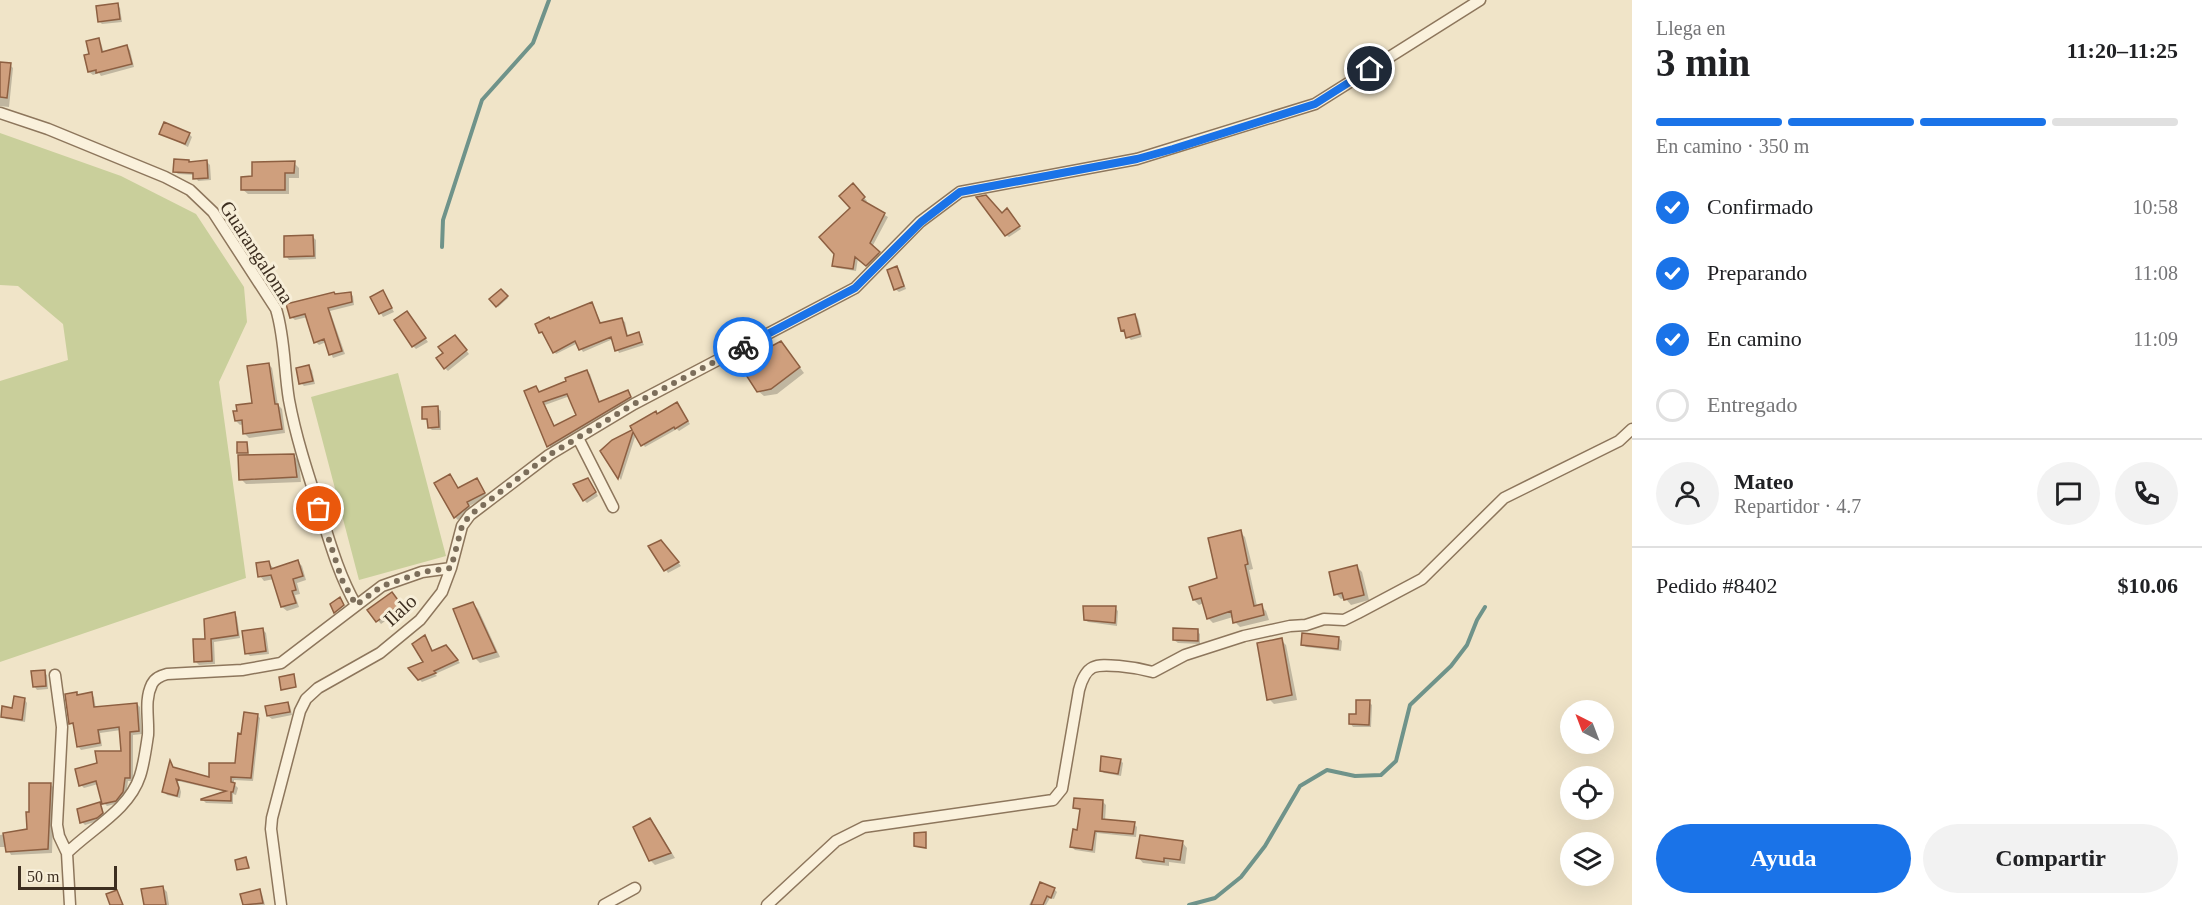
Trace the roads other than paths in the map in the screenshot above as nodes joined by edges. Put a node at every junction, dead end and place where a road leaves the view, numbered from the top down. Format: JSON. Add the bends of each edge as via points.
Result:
{"nodes":[{"id":1,"x":1480,"y":0,"type":"edge"},
{"id":2,"x":0,"y":113,"type":"edge"},
{"id":3,"x":1632,"y":429,"type":"edge"},
{"id":4,"x":578,"y":438,"type":"junction"},
{"id":5,"x":613,"y":507,"type":"dead end"},
{"id":6,"x":451,"y":568,"type":"junction"},
{"id":7,"x":356,"y":605,"type":"junction"},
{"id":8,"x":55,"y":675,"type":"dead end"},
{"id":9,"x":67,"y":853,"type":"junction"},
{"id":10,"x":635,"y":888,"type":"dead end"},
{"id":11,"x":70,"y":905,"type":"edge"},
{"id":12,"x":281,"y":905,"type":"edge"},
{"id":13,"x":604,"y":905,"type":"edge"},
{"id":14,"x":766,"y":905,"type":"edge"}],
"edges":[{"from":1,"to":4,"type":"street","name":"Ilalo","via":[[1315,104],[1137,159],[960,192],[921,222],[855,288],[634,404]]},
{"from":2,"to":7,"type":"street","name":"Guarangaloma","via":[[165,177],[190,190],[213,212],[276,309],[289,403],[302,459],[342,580]]},
{"from":3,"to":14,"type":"street","via":[[1619,441],[1504,498],[1422,579],[1358,614],[1344,620],[1324,619],[1244,636],[1185,655],[1154,672],[1099,664],[1089,669],[1079,690],[1062,789],[1053,800],[864,827],[836,841]]},
{"from":4,"to":5,"type":"street"},
{"from":4,"to":6,"type":"street","name":"Ilalo","via":[[470,515],[462,526]]},
{"from":6,"to":7,"type":"street","via":[[423,572],[382,586]]},
{"from":6,"to":12,"type":"street","name":"Ilalo","via":[[442,592],[420,620],[380,653],[318,688],[303,704],[272,818]]},
{"from":7,"to":9,"type":"street","via":[[281,663],[156,678],[148,700],[148,735],[136,786],[118,809]]},
{"from":8,"to":9,"type":"street","via":[[62,727],[57,825]]},
{"from":9,"to":11,"type":"street"},
{"from":10,"to":13,"type":"street"}]}
